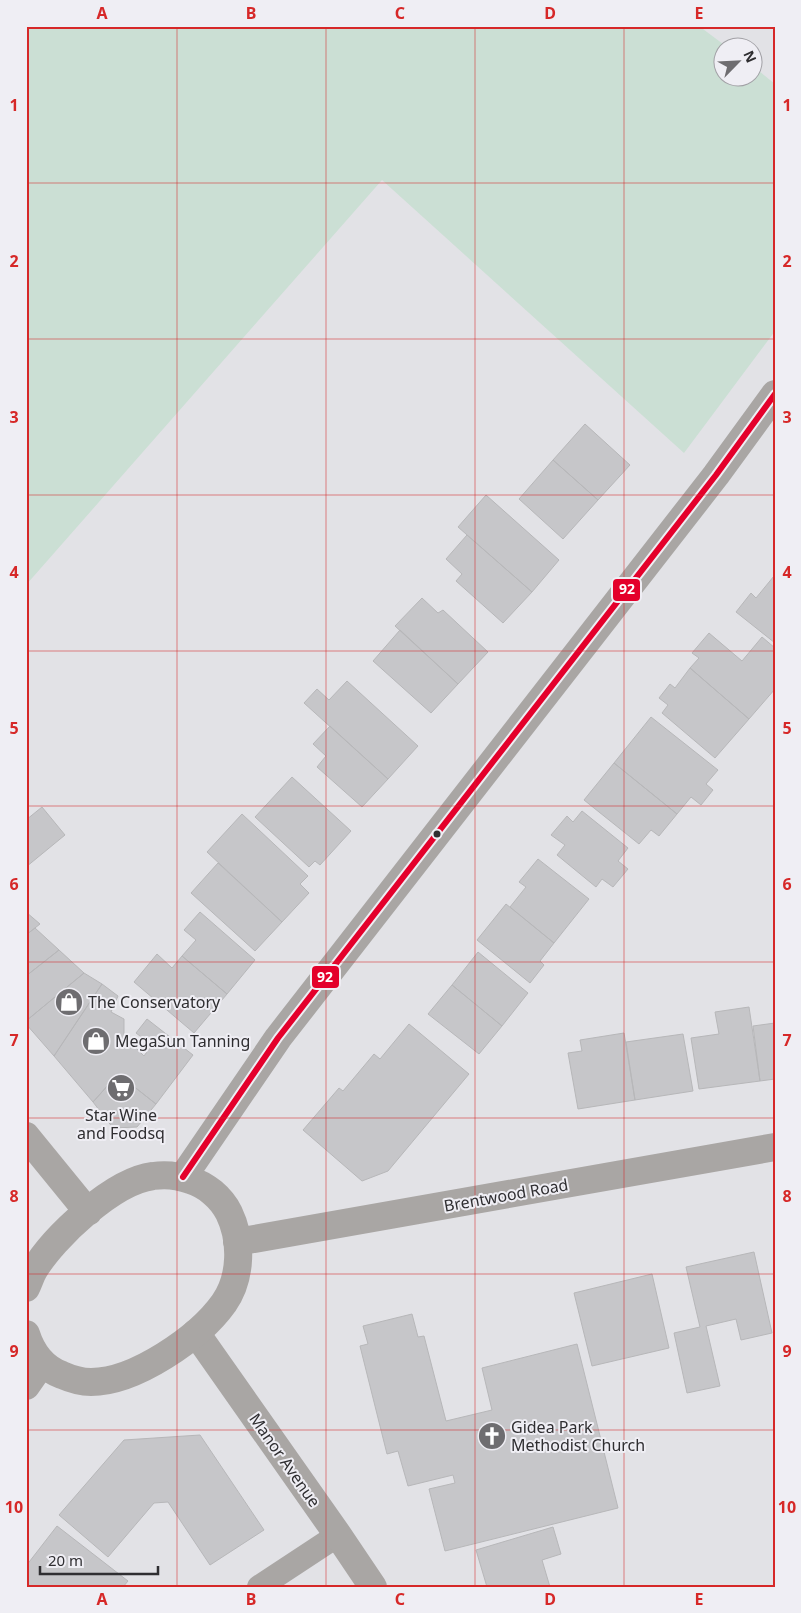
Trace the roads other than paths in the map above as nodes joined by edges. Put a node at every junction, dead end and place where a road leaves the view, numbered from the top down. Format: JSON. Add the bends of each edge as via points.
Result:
{"nodes":[{"id":1,"x":775,"y":394,"type":"edge"},
{"id":2,"x":26,"y":1136,"type":"edge"},
{"id":3,"x":775,"y":1147,"type":"edge"},
{"id":4,"x":183,"y":1177,"type":"junction"},
{"id":5,"x":88,"y":1212,"type":"junction"},
{"id":6,"x":238,"y":1242,"type":"junction"},
{"id":7,"x":26,"y":1288,"type":"edge"},
{"id":8,"x":196,"y":1333,"type":"junction"},
{"id":9,"x":26,"y":1334,"type":"edge"},
{"id":10,"x":42,"y":1363,"type":"junction"},
{"id":11,"x":26,"y":1386,"type":"edge"},
{"id":12,"x":338,"y":1535,"type":"junction"},
{"id":13,"x":259,"y":1587,"type":"edge"},
{"id":14,"x":373,"y":1587,"type":"edge"}],
"edges":[{"from":1,"to":4,"type":"street","via":[[716,475],[278,1038]]},
{"from":2,"to":5,"type":"street"},
{"from":3,"to":6,"type":"street","name":"Brentwood Road"},
{"from":4,"to":5,"type":"street","via":[[168,1174],[132,1182]]},
{"from":4,"to":6,"type":"street","via":[[200,1183],[226,1207]]},
{"from":5,"to":7,"type":"street","via":[[48,1251]]},
{"from":6,"to":8,"type":"street","via":[[239,1263],[228,1296]]},
{"from":8,"to":10,"type":"street","via":[[158,1360],[108,1381],[74,1380]]},
{"from":8,"to":12,"type":"street","name":"Manor Avenue"},
{"from":9,"to":10,"type":"street"},
{"from":10,"to":11,"type":"street"},
{"from":12,"to":13,"type":"lane"},
{"from":12,"to":14,"type":"street","name":"Manor Avenue"}]}
